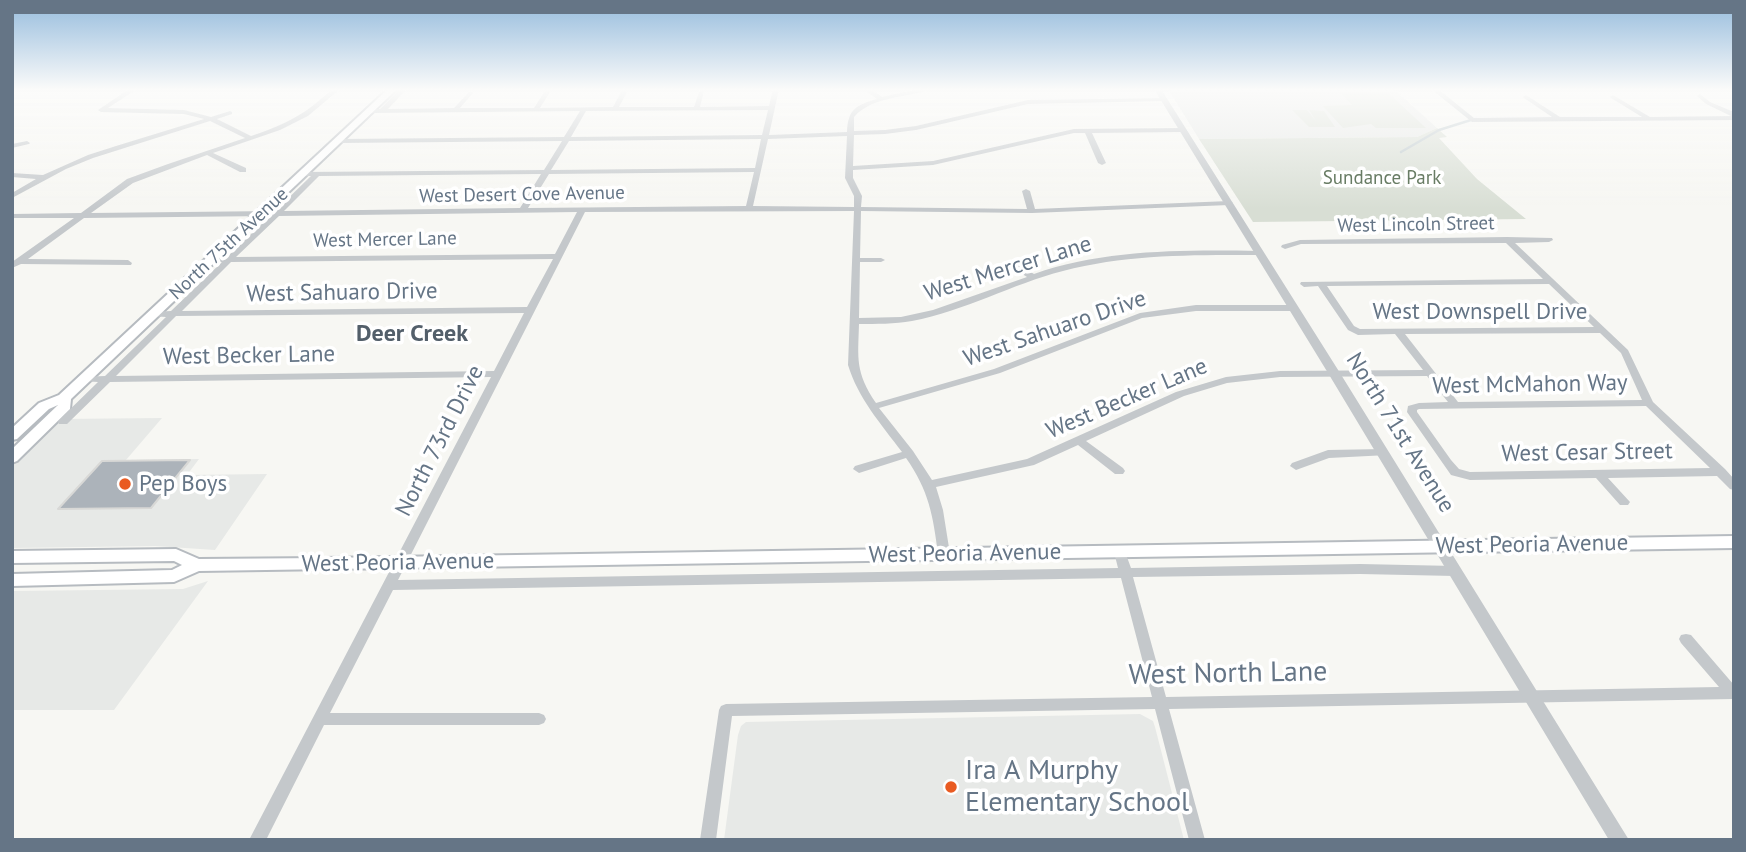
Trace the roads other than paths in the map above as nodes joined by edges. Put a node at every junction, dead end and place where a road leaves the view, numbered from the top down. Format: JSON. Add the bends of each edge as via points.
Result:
{"nodes":[{"id":1,"x":179,"y":129,"type":"edge"},
{"id":2,"x":231,"y":129,"type":"edge"},
{"id":3,"x":276,"y":129,"type":"edge"},
{"id":4,"x":351,"y":129,"type":"edge"},
{"id":5,"x":573,"y":129,"type":"edge"},
{"id":6,"x":767,"y":129,"type":"edge"},
{"id":7,"x":851,"y":129,"type":"edge"},
{"id":8,"x":908,"y":129,"type":"edge"},
{"id":9,"x":1183,"y":130,"type":"joint"},
{"id":10,"x":1087,"y":131,"type":"junction"},
{"id":11,"x":851,"y":134,"type":"junction"},
{"id":12,"x":765,"y":137,"type":"junction"},
{"id":13,"x":252,"y":139,"type":"junction"},
{"id":14,"x":567,"y":139,"type":"junction"},
{"id":15,"x":338,"y":141,"type":"junction"},
{"id":16,"x":27,"y":144,"type":"dead end"},
{"id":17,"x":12,"y":146,"type":"edge"},
{"id":18,"x":208,"y":153,"type":"junction"},
{"id":19,"x":1102,"y":163,"type":"dead end"},
{"id":20,"x":849,"y":168,"type":"junction"},
{"id":21,"x":243,"y":170,"type":"dead end"},
{"id":22,"x":757,"y":170,"type":"junction"},
{"id":23,"x":546,"y":172,"type":"junction"},
{"id":24,"x":303,"y":174,"type":"junction"},
{"id":25,"x":317,"y":174,"type":"junction"},
{"id":26,"x":12,"y":175,"type":"edge"},
{"id":27,"x":43,"y":177,"type":"junction"},
{"id":28,"x":1026,"y":191,"type":"dead end"},
{"id":29,"x":12,"y":196,"type":"edge"},
{"id":30,"x":1229,"y":203,"type":"junction"},
{"id":31,"x":749,"y":208,"type":"junction"},
{"id":32,"x":857,"y":209,"type":"junction"},
{"id":33,"x":582,"y":210,"type":"junction"},
{"id":34,"x":523,"y":211,"type":"junction"},
{"id":35,"x":1032,"y":211,"type":"junction"},
{"id":36,"x":262,"y":213,"type":"junction"},
{"id":37,"x":278,"y":213,"type":"junction"},
{"id":38,"x":82,"y":215,"type":"junction"},
{"id":39,"x":12,"y":216,"type":"edge"},
{"id":40,"x":1507,"y":239,"type":"junction"},
{"id":41,"x":1549,"y":240,"type":"dead end"},
{"id":42,"x":1285,"y":247,"type":"dead end"},
{"id":43,"x":1259,"y":253,"type":"junction"},
{"id":44,"x":558,"y":256,"type":"junction"},
{"id":45,"x":212,"y":260,"type":"junction"},
{"id":46,"x":230,"y":260,"type":"junction"},
{"id":47,"x":855,"y":260,"type":"junction"},
{"id":48,"x":881,"y":260,"type":"dead end"},
{"id":49,"x":1010,"y":262,"type":"dead end"},
{"id":50,"x":128,"y":263,"type":"dead end"},
{"id":51,"x":16,"y":264,"type":"edge"},
{"id":52,"x":1033,"y":277,"type":"junction"},
{"id":53,"x":1552,"y":281,"type":"junction"},
{"id":54,"x":1304,"y":284,"type":"dead end"},
{"id":55,"x":1321,"y":284,"type":"junction"},
{"id":56,"x":1293,"y":308,"type":"junction"},
{"id":57,"x":531,"y":310,"type":"junction"},
{"id":58,"x":154,"y":314,"type":"junction"},
{"id":59,"x":174,"y":314,"type":"junction"},
{"id":60,"x":853,"y":321,"type":"junction"},
{"id":61,"x":1603,"y":330,"type":"junction"},
{"id":62,"x":1398,"y":332,"type":"junction"},
{"id":63,"x":1335,"y":373,"type":"junction"},
{"id":64,"x":1429,"y":373,"type":"junction"},
{"id":65,"x":498,"y":374,"type":"junction"},
{"id":66,"x":109,"y":378,"type":"junction"},
{"id":67,"x":85,"y":379,"type":"junction"},
{"id":68,"x":64,"y":398,"type":"junction"},
{"id":69,"x":1649,"y":403,"type":"junction"},
{"id":70,"x":875,"y":406,"type":"junction"},
{"id":71,"x":1455,"y":406,"type":"junction"},
{"id":72,"x":40,"y":410,"type":"junction"},
{"id":73,"x":64,"y":422,"type":"dead end"},
{"id":74,"x":36,"y":435,"type":"junction"},
{"id":75,"x":12,"y":436,"type":"edge"},
{"id":76,"x":1080,"y":441,"type":"junction"},
{"id":77,"x":909,"y":453,"type":"junction"},
{"id":78,"x":1384,"y":453,"type":"junction"},
{"id":79,"x":12,"y":458,"type":"edge"},
{"id":80,"x":1296,"y":466,"type":"dead end"},
{"id":81,"x":859,"y":468,"type":"dead end"},
{"id":82,"x":1119,"y":471,"type":"dead end"},
{"id":83,"x":1455,"y":472,"type":"joint"},
{"id":84,"x":1721,"y":472,"type":"junction"},
{"id":85,"x":1599,"y":474,"type":"junction"},
{"id":86,"x":929,"y":485,"type":"junction"},
{"id":87,"x":1734,"y":486,"type":"edge"},
{"id":88,"x":1624,"y":502,"type":"dead end"},
{"id":89,"x":1734,"y":542,"type":"edge"},
{"id":90,"x":1441,"y":547,"type":"junction"},
{"id":91,"x":1120,"y":552,"type":"junction"},
{"id":92,"x":944,"y":554,"type":"junction"},
{"id":93,"x":127,"y":556,"type":"junction"},
{"id":94,"x":12,"y":557,"type":"edge"},
{"id":95,"x":401,"y":563,"type":"junction"},
{"id":96,"x":197,"y":565,"type":"junction"},
{"id":97,"x":1455,"y":571,"type":"junction"},
{"id":98,"x":1125,"y":572,"type":"junction"},
{"id":99,"x":110,"y":578,"type":"junction"},
{"id":100,"x":12,"y":580,"type":"edge"},
{"id":101,"x":390,"y":585,"type":"junction"},
{"id":102,"x":1686,"y":639,"type":"dead end"},
{"id":103,"x":1733,"y":693,"type":"edge"},
{"id":104,"x":1531,"y":695,"type":"junction"},
{"id":105,"x":1159,"y":702,"type":"junction"},
{"id":106,"x":320,"y":719,"type":"junction"},
{"id":107,"x":539,"y":719,"type":"dead end"},
{"id":108,"x":257,"y":840,"type":"edge"},
{"id":109,"x":708,"y":840,"type":"edge"},
{"id":110,"x":1197,"y":840,"type":"edge"},
{"id":111,"x":1620,"y":840,"type":"edge"}],
"edges":[{"from":1,"to":27,"type":"street","via":[[103,152]]},
{"from":2,"to":13,"type":"street"},
{"from":3,"to":13,"type":"street"},
{"from":4,"to":15,"type":"main road","name":"North 75th Avenue"},
{"from":5,"to":14,"type":"street"},
{"from":6,"to":12,"type":"street"},
{"from":7,"to":11,"type":"street"},
{"from":8,"to":11,"type":"street"},
{"from":9,"to":10,"type":"street"},
{"from":9,"to":30,"type":"street","name":"North 71st Avenue"},
{"from":10,"to":19,"type":"street"},
{"from":10,"to":20,"type":"street","via":[[1058,133],[933,163]]},
{"from":11,"to":12,"type":"street"},
{"from":11,"to":20,"type":"street"},
{"from":12,"to":14,"type":"street"},
{"from":12,"to":22,"type":"street"},
{"from":13,"to":18,"type":"street"},
{"from":14,"to":15,"type":"street"},
{"from":14,"to":23,"type":"street"},
{"from":15,"to":24,"type":"main road","name":"North 75th Avenue"},
{"from":16,"to":17,"type":"street"},
{"from":18,"to":21,"type":"street"},
{"from":18,"to":38,"type":"street","via":[[130,181]]},
{"from":20,"to":32,"type":"street"},
{"from":22,"to":23,"type":"street"},
{"from":22,"to":31,"type":"street"},
{"from":23,"to":25,"type":"street"},
{"from":23,"to":34,"type":"street"},
{"from":24,"to":25,"type":"street"},
{"from":24,"to":36,"type":"main road","name":"North 75th Avenue"},
{"from":25,"to":37,"type":"street","name":"North 75th Avenue"},
{"from":26,"to":27,"type":"street"},
{"from":27,"to":29,"type":"street"},
{"from":28,"to":35,"type":"street"},
{"from":30,"to":35,"type":"street","name":"West Desert Cove Avenue"},
{"from":30,"to":43,"type":"street","name":"North 71st Avenue"},
{"from":31,"to":32,"type":"street","name":"West Desert Cove Avenue"},
{"from":31,"to":33,"type":"street","name":"West Desert Cove Avenue"},
{"from":32,"to":35,"type":"street","name":"West Desert Cove Avenue"},
{"from":32,"to":47,"type":"street"},
{"from":33,"to":34,"type":"street","name":"West Desert Cove Avenue"},
{"from":33,"to":44,"type":"street","name":"North 73rd Drive"},
{"from":34,"to":37,"type":"street","name":"West Desert Cove Avenue"},
{"from":36,"to":37,"type":"street","name":"West Desert Cove Avenue"},
{"from":36,"to":38,"type":"street","name":"West Desert Cove Avenue"},
{"from":36,"to":45,"type":"main road","name":"North 75th Avenue"},
{"from":37,"to":46,"type":"street","name":"North 75th Avenue"},
{"from":38,"to":39,"type":"street","name":"West Desert Cove Avenue"},
{"from":38,"to":51,"type":"street"},
{"from":40,"to":41,"type":"street","name":"West Lincoln Street"},
{"from":40,"to":42,"type":"street","name":"West Lincoln Street","via":[[1300,242]]},
{"from":40,"to":53,"type":"street"},
{"from":43,"to":52,"type":"street","name":"West Mercer Lane","via":[[1130,256]]},
{"from":43,"to":56,"type":"street","name":"North 71st Avenue"},
{"from":44,"to":46,"type":"street","name":"West Mercer Lane"},
{"from":44,"to":57,"type":"street","name":"North 73rd Drive"},
{"from":45,"to":46,"type":"street","name":"West Mercer Lane"},
{"from":45,"to":58,"type":"main road","name":"North 75th Avenue"},
{"from":46,"to":59,"type":"street","name":"North 75th Avenue"},
{"from":47,"to":48,"type":"street"},
{"from":47,"to":60,"type":"street"},
{"from":49,"to":52,"type":"street"},
{"from":50,"to":51,"type":"street"},
{"from":52,"to":60,"type":"street","name":"West Mercer Lane","via":[[930,314]]},
{"from":53,"to":55,"type":"street"},
{"from":53,"to":61,"type":"street"},
{"from":54,"to":55,"type":"street"},
{"from":55,"to":62,"type":"street","name":"West Downspell Drive","via":[[1351,328]]},
{"from":56,"to":63,"type":"street","name":"North 71st Avenue"},
{"from":56,"to":70,"type":"street","name":"West Sahuaro Drive","via":[[1196,309],[1140,316],[997,371]]},
{"from":57,"to":59,"type":"street","name":"West Sahuaro Drive"},
{"from":57,"to":65,"type":"street","name":"North 73rd Drive"},
{"from":58,"to":59,"type":"street","name":"West Sahuaro Drive"},
{"from":58,"to":67,"type":"main road","name":"North 75th Avenue"},
{"from":59,"to":66,"type":"street","name":"North 75th Avenue"},
{"from":60,"to":70,"type":"street","via":[[855,373]]},
{"from":61,"to":62,"type":"street","name":"West Downspell Drive"},
{"from":61,"to":69,"type":"street","via":[[1625,352]]},
{"from":62,"to":64,"type":"street"},
{"from":63,"to":64,"type":"street","name":"West Becker Lane"},
{"from":63,"to":76,"type":"street","name":"West Becker Lane","via":[[1226,380],[1180,394]]},
{"from":63,"to":78,"type":"street","name":"North 71st Avenue"},
{"from":64,"to":71,"type":"street"},
{"from":65,"to":66,"type":"street","name":"West Becker Lane"},
{"from":65,"to":95,"type":"street","name":"North 73rd Drive"},
{"from":66,"to":67,"type":"street","name":"West Becker Lane"},
{"from":66,"to":73,"type":"street","name":"North 75th Avenue"},
{"from":67,"to":68,"type":"main road","name":"North 75th Avenue"},
{"from":68,"to":72,"type":"main road","name":"North 75th Avenue"},
{"from":68,"to":74,"type":"main road","name":"North 75th Avenue","via":[[65,406]]},
{"from":69,"to":71,"type":"street","name":"West McMahon Way"},
{"from":69,"to":84,"type":"street"},
{"from":70,"to":77,"type":"street"},
{"from":71,"to":83,"type":"street","name":"West McMahon Way","via":[[1412,408]]},
{"from":72,"to":74,"type":"main road","via":[[43,414],[28,433]]},
{"from":72,"to":75,"type":"main road","name":"North 75th Avenue"},
{"from":74,"to":79,"type":"main road","name":"North 75th Avenue"},
{"from":76,"to":82,"type":"street"},
{"from":76,"to":86,"type":"street","name":"West Becker Lane","via":[[1016,467]]},
{"from":77,"to":81,"type":"street"},
{"from":77,"to":86,"type":"street"},
{"from":78,"to":80,"type":"street","via":[[1328,454]]},
{"from":78,"to":90,"type":"street","name":"North 71st Avenue"},
{"from":83,"to":85,"type":"street","name":"West Cesar Street","via":[[1470,476]]},
{"from":84,"to":85,"type":"street","name":"West Cesar Street"},
{"from":84,"to":87,"type":"street"},
{"from":85,"to":88,"type":"street"},
{"from":86,"to":92,"type":"street"},
{"from":89,"to":90,"type":"main road","name":"West Peoria Avenue"},
{"from":90,"to":91,"type":"main road","name":"West Peoria Avenue"},
{"from":90,"to":97,"type":"street","name":"North 71st Avenue"},
{"from":91,"to":92,"type":"main road","name":"West Peoria Avenue"},
{"from":91,"to":98,"type":"street"},
{"from":92,"to":95,"type":"main road","name":"West Peoria Avenue"},
{"from":93,"to":94,"type":"main road","name":"West Peoria Avenue"},
{"from":93,"to":96,"type":"main road","name":"West Peoria Avenue","via":[[176,555]]},
{"from":93,"to":99,"type":"main road"},
{"from":95,"to":96,"type":"main road","name":"West Peoria Avenue"},
{"from":95,"to":101,"type":"street","name":"North 73rd Drive"},
{"from":96,"to":99,"type":"main road","name":"West Peoria Avenue","via":[[174,576]]},
{"from":97,"to":98,"type":"street","name":"West Peoria Avenue"},
{"from":97,"to":104,"type":"street","name":"North 71st Avenue"},
{"from":98,"to":101,"type":"street","name":"West Peoria Avenue"},
{"from":98,"to":105,"type":"street"},
{"from":99,"to":100,"type":"main road","name":"West Peoria Avenue"},
{"from":101,"to":106,"type":"street","name":"North 73rd Drive"},
{"from":102,"to":103,"type":"street","name":"West North Lane"},
{"from":103,"to":104,"type":"street","name":"West North Lane"},
{"from":104,"to":105,"type":"street","name":"West North Lane"},
{"from":104,"to":111,"type":"street","name":"North 71st Avenue"},
{"from":105,"to":109,"type":"street","name":"West North Lane","via":[[726,710]]},
{"from":105,"to":110,"type":"street"},
{"from":106,"to":107,"type":"street"},
{"from":106,"to":108,"type":"street","name":"North 73rd Drive"}]}
